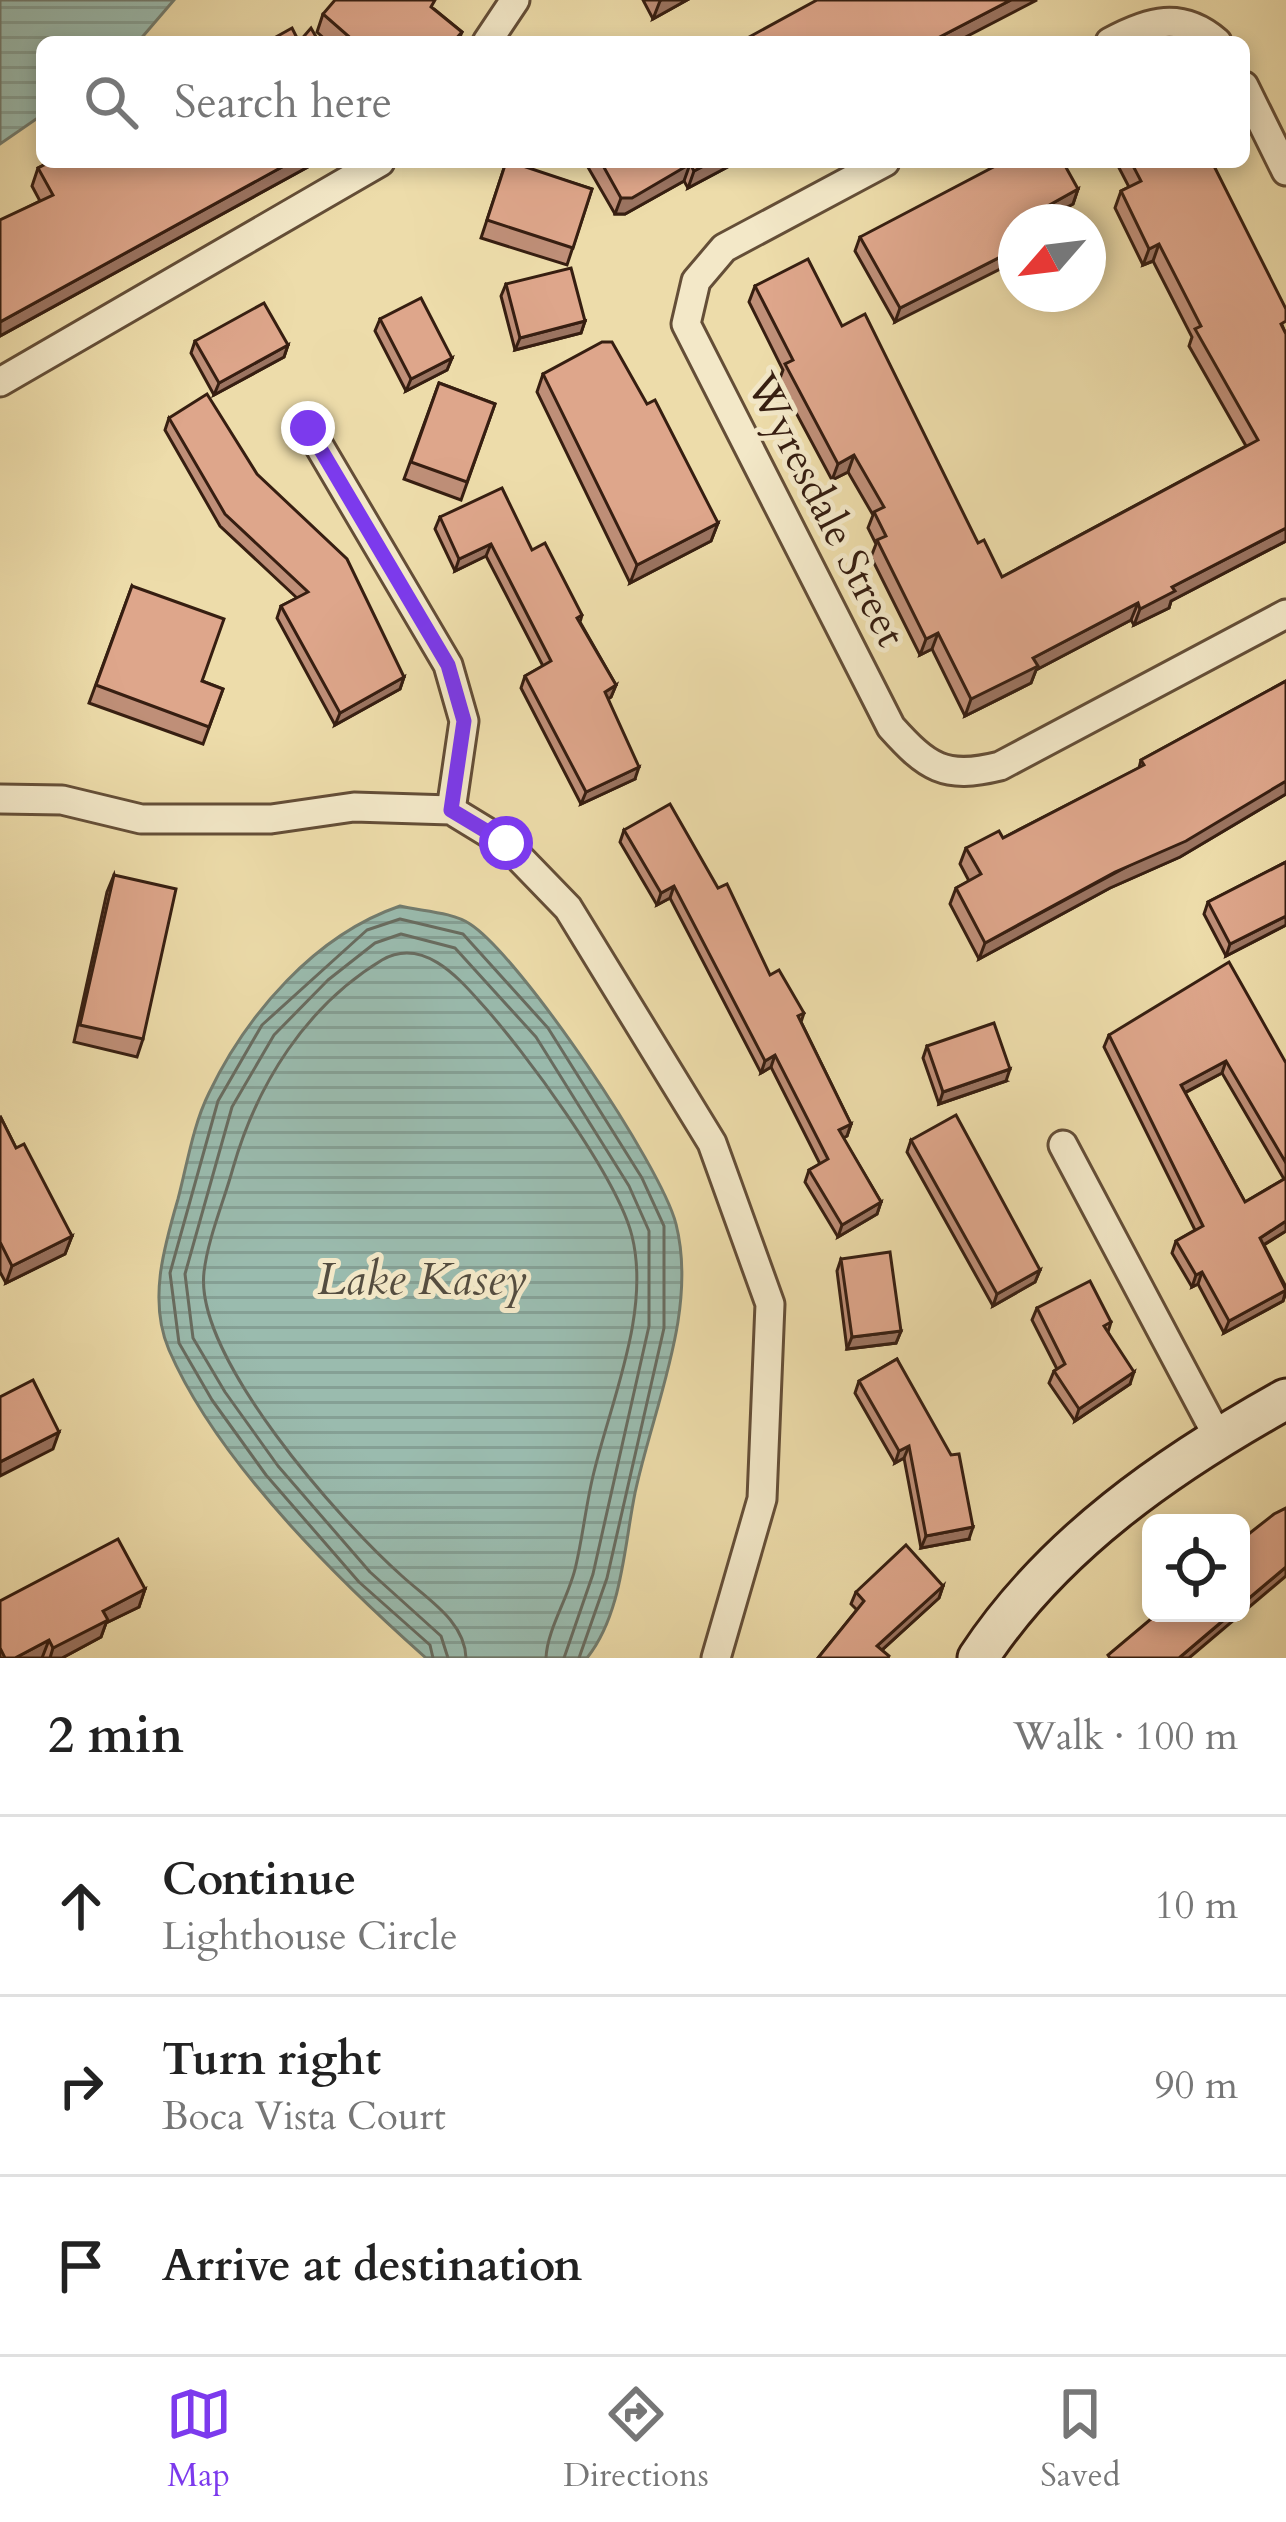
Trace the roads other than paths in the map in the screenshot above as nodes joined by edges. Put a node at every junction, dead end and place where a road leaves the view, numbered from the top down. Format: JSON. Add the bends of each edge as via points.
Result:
{"nodes":[{"id":1,"x":515,"y":0,"type":"edge"},
{"id":2,"x":1208,"y":34,"type":"edge"},
{"id":3,"x":491,"y":36,"type":"edge"},
{"id":4,"x":1124,"y":36,"type":"edge"},
{"id":5,"x":1250,"y":98,"type":"edge"},
{"id":6,"x":370,"y":168,"type":"edge"},
{"id":7,"x":874,"y":168,"type":"edge"},
{"id":8,"x":1286,"y":171,"type":"edge"},
{"id":9,"x":0,"y":382,"type":"edge"},
{"id":10,"x":308,"y":428,"type":"dead end"},
{"id":11,"x":1286,"y":614,"type":"edge"},
{"id":12,"x":0,"y":799,"type":"edge"},
{"id":13,"x":451,"y":810,"type":"junction"},
{"id":14,"x":1064,"y":1145,"type":"dead end"},
{"id":15,"x":1286,"y":1399,"type":"edge"},
{"id":16,"x":1218,"y":1437,"type":"junction"},
{"id":17,"x":716,"y":1658,"type":"edge"},
{"id":18,"x":978,"y":1658,"type":"edge"}],
"edges":[{"from":1,"to":3,"type":"street"},
{"from":2,"to":4,"type":"street","via":[[1162,19]]},
{"from":5,"to":8,"type":"street"},
{"from":6,"to":9,"type":"street"},
{"from":7,"to":11,"type":"street","name":"Wyresdale Street","via":[[724,248],[695,281],[686,324],[891,727],[925,764],[967,775],[1000,766]]},
{"from":10,"to":13,"type":"street","via":[[448,665],[464,721]]},
{"from":12,"to":13,"type":"street","via":[[62,800],[141,819]]},
{"from":13,"to":17,"type":"street","via":[[506,843],[568,908],[712,1143],[770,1304],[762,1499]]},
{"from":14,"to":16,"type":"street"},
{"from":15,"to":16,"type":"street"},
{"from":16,"to":18,"type":"street","via":[[1089,1534]]}]}
